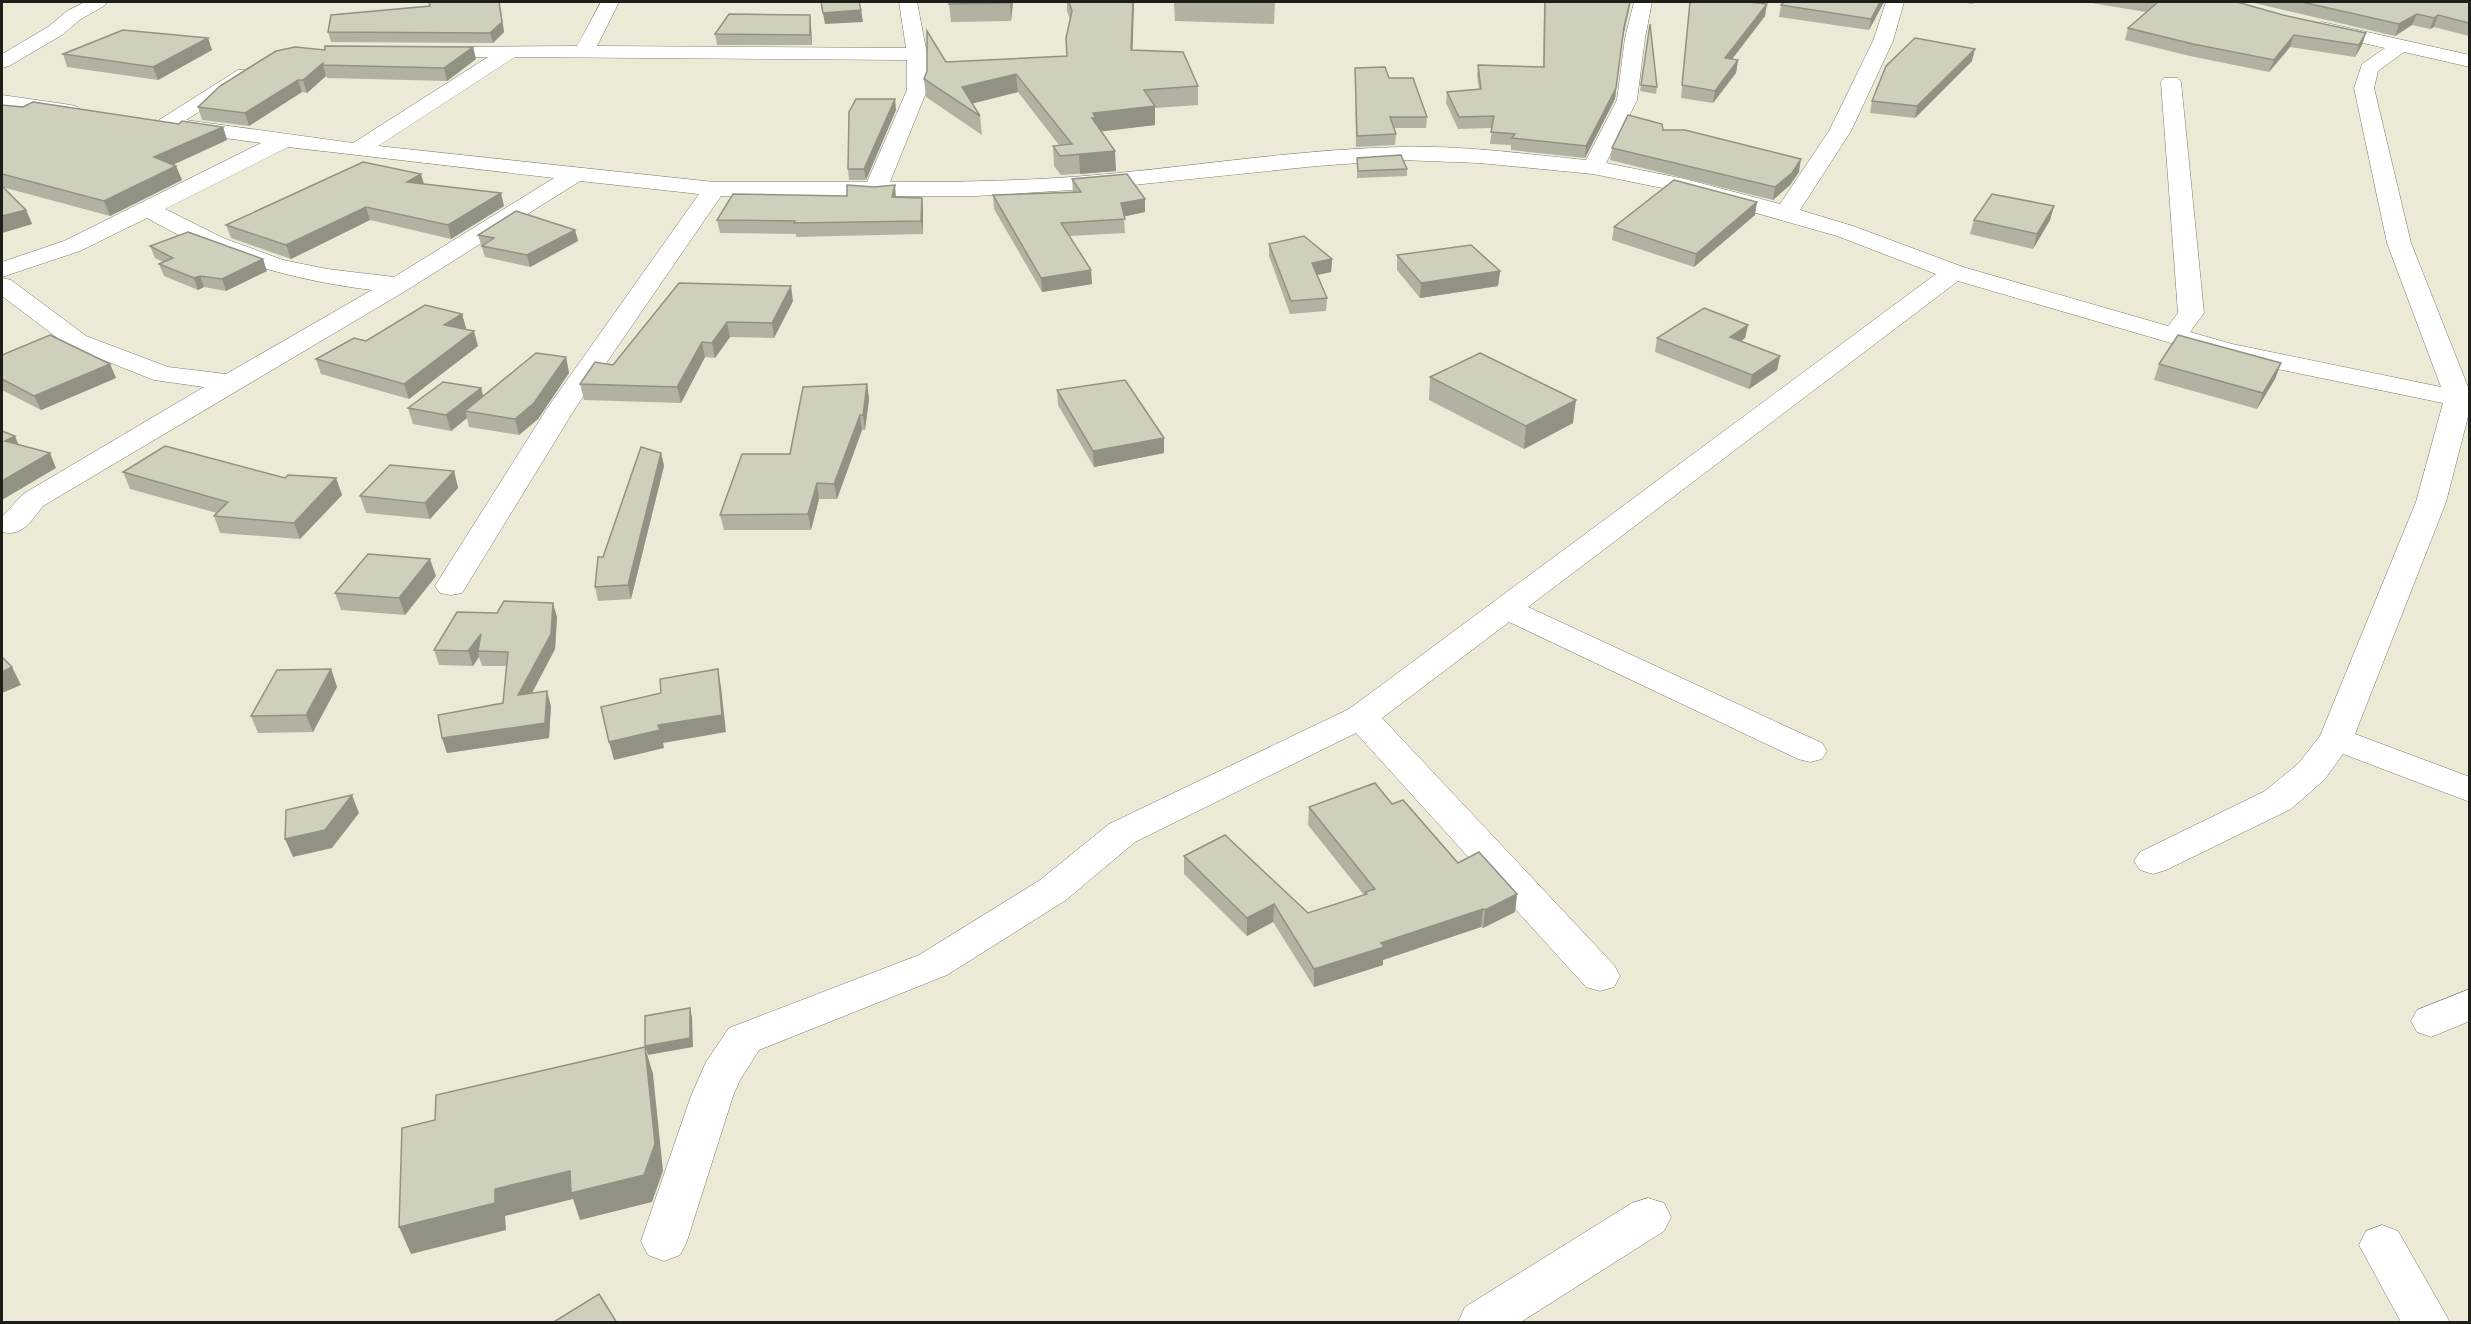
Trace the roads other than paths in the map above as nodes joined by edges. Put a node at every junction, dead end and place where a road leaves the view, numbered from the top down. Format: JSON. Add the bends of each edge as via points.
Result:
{"nodes":[{"id":1,"x":98,"y":2,"type":"edge"},
{"id":2,"x":611,"y":2,"type":"edge"},
{"id":3,"x":630,"y":2,"type":"edge"},
{"id":4,"x":908,"y":2,"type":"edge"},
{"id":5,"x":1643,"y":2,"type":"edge"},
{"id":6,"x":1895,"y":2,"type":"edge"},
{"id":7,"x":1623,"y":3,"type":"edge"},
{"id":8,"x":2302,"y":24,"type":"edge"},
{"id":9,"x":2400,"y":46,"type":"junction"},
{"id":10,"x":406,"y":51,"type":"edge"},
{"id":11,"x":510,"y":52,"type":"junction"},
{"id":12,"x":584,"y":52,"type":"junction"},
{"id":13,"x":917,"y":54,"type":"junction"},
{"id":14,"x":2469,"y":61,"type":"edge"},
{"id":15,"x":2,"y":62,"type":"edge"},
{"id":16,"x":262,"y":63,"type":"edge"},
{"id":17,"x":2171,"y":82,"type":"dead end"},
{"id":18,"x":2,"y":101,"type":"edge"},
{"id":19,"x":92,"y":114,"type":"edge"},
{"id":20,"x":284,"y":141,"type":"junction"},
{"id":21,"x":357,"y":150,"type":"junction"},
{"id":22,"x":1593,"y":167,"type":"junction"},
{"id":23,"x":576,"y":174,"type":"junction"},
{"id":24,"x":714,"y":189,"type":"junction"},
{"id":25,"x":875,"y":191,"type":"junction"},
{"id":26,"x":149,"y":209,"type":"junction"},
{"id":27,"x":1786,"y":213,"type":"junction"},
{"id":28,"x":2,"y":270,"type":"edge"},
{"id":29,"x":1954,"y":272,"type":"junction"},
{"id":30,"x":2,"y":285,"type":"edge"},
{"id":31,"x":398,"y":285,"type":"junction"},
{"id":32,"x":2174,"y":336,"type":"junction"},
{"id":33,"x":230,"y":383,"type":"junction"},
{"id":34,"x":2464,"y":399,"type":"edge"},
{"id":35,"x":11,"y":525,"type":"dead end"},
{"id":36,"x":451,"y":586,"type":"dead end"},
{"id":37,"x":1506,"y":609,"type":"junction"},
{"id":38,"x":1361,"y":717,"type":"junction"},
{"id":39,"x":2336,"y":739,"type":"junction"},
{"id":40,"x":1810,"y":751,"type":"dead end"},
{"id":41,"x":2469,"y":790,"type":"edge"},
{"id":42,"x":2153,"y":861,"type":"dead end"},
{"id":43,"x":1600,"y":976,"type":"dead end"},
{"id":44,"x":2469,"y":1004,"type":"edge"},
{"id":45,"x":2432,"y":1022,"type":"dead end"},
{"id":46,"x":1648,"y":1217,"type":"dead end"},
{"id":47,"x":664,"y":1241,"type":"dead end"},
{"id":48,"x":2382,"y":1245,"type":"dead end"},
{"id":49,"x":1482,"y":1323,"type":"edge"},
{"id":50,"x":2426,"y":1323,"type":"edge"}],
"edges":[{"from":1,"to":15,"type":"street"},
{"from":2,"to":3,"type":"street"},
{"from":2,"to":12,"type":"street"},
{"from":4,"to":13,"type":"street"},
{"from":5,"to":7,"type":"street"},
{"from":5,"to":22,"type":"street","via":[[1627,100]]},
{"from":6,"to":27,"type":"street","via":[[1883,41],[1840,131]]},
{"from":8,"to":9,"type":"street"},
{"from":9,"to":14,"type":"street"},
{"from":9,"to":34,"type":"street","via":[[2369,68],[2364,88],[2399,243]]},
{"from":10,"to":11,"type":"street"},
{"from":11,"to":12,"type":"street"},
{"from":11,"to":21,"type":"street"},
{"from":12,"to":13,"type":"street"},
{"from":13,"to":25,"type":"street","via":[[917,90]]},
{"from":16,"to":20,"type":"street","via":[[155,123]]},
{"from":17,"to":32,"type":"street","via":[[2191,313]]},
{"from":18,"to":19,"type":"street"},
{"from":20,"to":21,"type":"street"},
{"from":20,"to":26,"type":"street"},
{"from":21,"to":23,"type":"street"},
{"from":22,"to":25,"type":"street","via":[[1401,153],[1104,181]]},
{"from":22,"to":27,"type":"street"},
{"from":23,"to":24,"type":"street"},
{"from":23,"to":31,"type":"street"},
{"from":24,"to":25,"type":"street"},
{"from":24,"to":36,"type":"street","via":[[562,407]]},
{"from":26,"to":28,"type":"street","via":[[72,246]]},
{"from":26,"to":31,"type":"street","via":[[189,232],[258,260],[342,280]]},
{"from":27,"to":29,"type":"street"},
{"from":29,"to":32,"type":"street"},
{"from":29,"to":37,"type":"street"},
{"from":30,"to":33,"type":"street","via":[[78,341],[163,374]]},
{"from":31,"to":33,"type":"street"},
{"from":32,"to":34,"type":"street","via":[[2228,351]]},
{"from":33,"to":35,"type":"street","via":[[33,500]]},
{"from":34,"to":39,"type":"street","via":[[2431,502]]},
{"from":37,"to":38,"type":"street"},
{"from":37,"to":40,"type":"street"},
{"from":38,"to":43,"type":"street"},
{"from":38,"to":47,"type":"street","via":[[1122,833],[1053,890],[933,965],[744,1039],[712,1096]]},
{"from":39,"to":41,"type":"street"},
{"from":39,"to":42,"type":"street","via":[[2312,771],[2278,800]]},
{"from":44,"to":45,"type":"street"},
{"from":46,"to":49,"type":"street"},
{"from":48,"to":50,"type":"street"}]}
